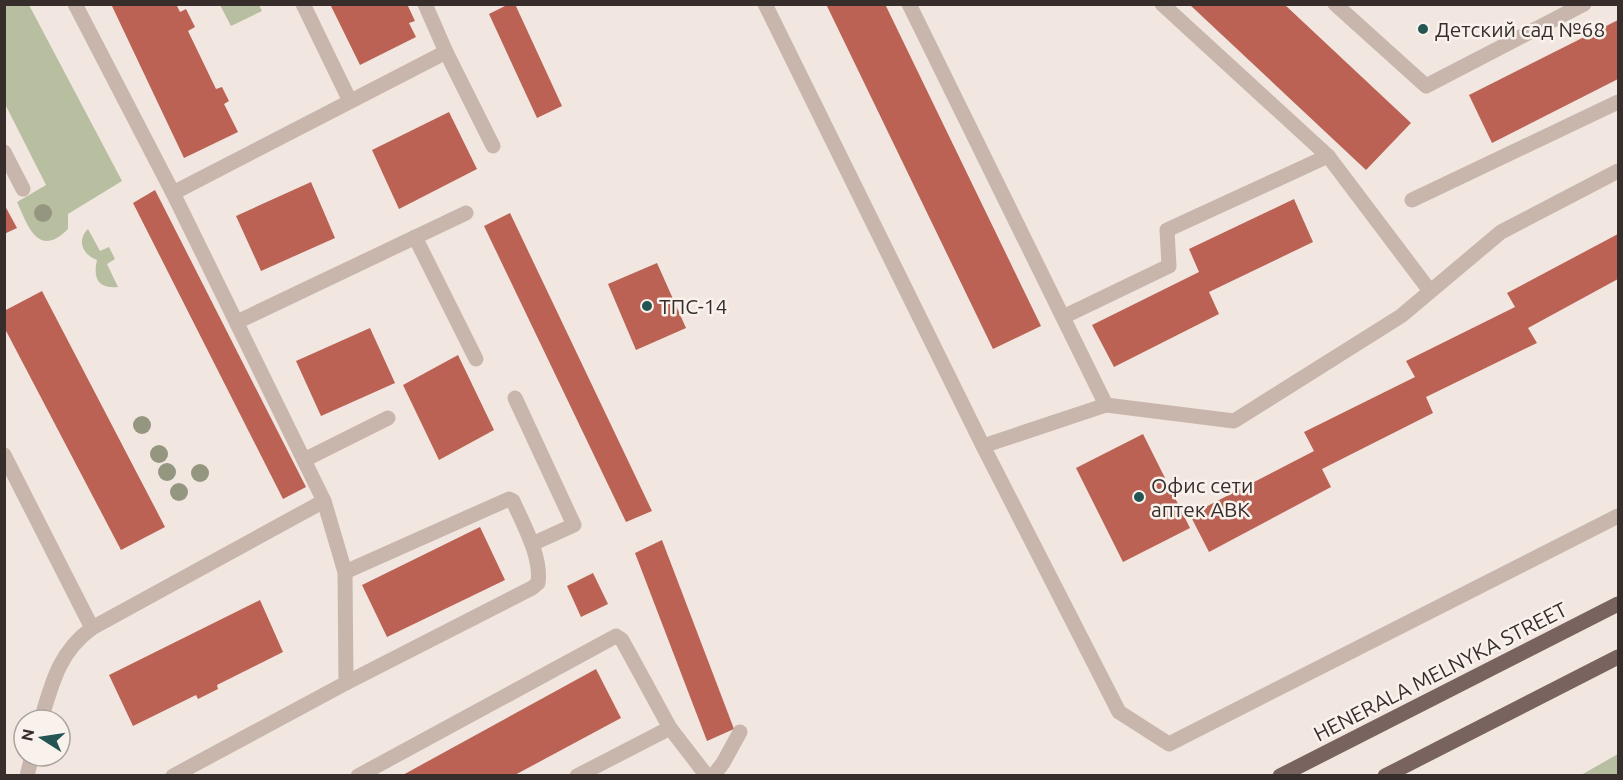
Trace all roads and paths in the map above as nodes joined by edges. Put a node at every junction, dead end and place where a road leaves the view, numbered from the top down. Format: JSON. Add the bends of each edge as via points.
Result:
{"nodes":[{"id":1,"x":75,"y":4,"type":"edge"},
{"id":2,"x":303,"y":4,"type":"edge"},
{"id":3,"x":425,"y":4,"type":"edge"},
{"id":4,"x":765,"y":4,"type":"edge"},
{"id":5,"x":909,"y":4,"type":"edge"},
{"id":6,"x":1162,"y":4,"type":"edge"},
{"id":7,"x":1335,"y":4,"type":"edge"},
{"id":8,"x":1584,"y":4,"type":"edge"},
{"id":9,"x":446,"y":52,"type":"junction"},
{"id":10,"x":350,"y":101,"type":"junction"},
{"id":11,"x":1618,"y":102,"type":"edge"},
{"id":12,"x":494,"y":146,"type":"dead end"},
{"id":13,"x":4,"y":152,"type":"edge"},
{"id":14,"x":1328,"y":156,"type":"junction"},
{"id":15,"x":1618,"y":171,"type":"edge"},
{"id":16,"x":23,"y":189,"type":"dead end"},
{"id":17,"x":173,"y":193,"type":"junction"},
{"id":18,"x":1412,"y":200,"type":"dead end"},
{"id":19,"x":466,"y":213,"type":"dead end"},
{"id":20,"x":415,"y":237,"type":"junction"},
{"id":21,"x":1430,"y":291,"type":"junction"},
{"id":22,"x":1063,"y":317,"type":"junction"},
{"id":23,"x":237,"y":322,"type":"junction"},
{"id":24,"x":476,"y":359,"type":"dead end"},
{"id":25,"x":515,"y":398,"type":"dead end"},
{"id":26,"x":1106,"y":405,"type":"junction"},
{"id":27,"x":388,"y":418,"type":"dead end"},
{"id":28,"x":983,"y":446,"type":"junction"},
{"id":29,"x":4,"y":455,"type":"edge"},
{"id":30,"x":304,"y":460,"type":"junction"},
{"id":31,"x":324,"y":501,"type":"junction"},
{"id":32,"x":1618,"y":516,"type":"edge"},
{"id":33,"x":532,"y":544,"type":"junction"},
{"id":34,"x":345,"y":573,"type":"junction"},
{"id":35,"x":1618,"y":604,"type":"edge"},
{"id":36,"x":92,"y":628,"type":"junction"},
{"id":37,"x":1618,"y":657,"type":"edge"},
{"id":38,"x":346,"y":683,"type":"junction"},
{"id":39,"x":44,"y":708,"type":"edge"},
{"id":40,"x":670,"y":728,"type":"junction"},
{"id":41,"x":740,"y":732,"type":"dead end"},
{"id":42,"x":173,"y":776,"type":"edge"},
{"id":43,"x":358,"y":776,"type":"edge"},
{"id":44,"x":578,"y":776,"type":"edge"},
{"id":45,"x":707,"y":776,"type":"edge"},
{"id":46,"x":713,"y":776,"type":"edge"},
{"id":47,"x":1280,"y":776,"type":"edge"},
{"id":48,"x":1385,"y":776,"type":"edge"}],
"edges":[{"from":1,"to":17,"type":"street"},
{"from":2,"to":10,"type":"street"},
{"from":3,"to":9,"type":"street"},
{"from":4,"to":28,"type":"street"},
{"from":5,"to":22,"type":"street"},
{"from":6,"to":14,"type":"street"},
{"from":7,"to":8,"type":"street","via":[[1426,86]]},
{"from":9,"to":10,"type":"street"},
{"from":9,"to":12,"type":"street"},
{"from":10,"to":17,"type":"street"},
{"from":11,"to":18,"type":"street"},
{"from":13,"to":16,"type":"street"},
{"from":14,"to":21,"type":"street"},
{"from":14,"to":22,"type":"street","via":[[1167,230],[1169,266]]},
{"from":15,"to":21,"type":"street","via":[[1501,232]]},
{"from":17,"to":23,"type":"street"},
{"from":19,"to":20,"type":"street"},
{"from":20,"to":23,"type":"street"},
{"from":20,"to":24,"type":"street"},
{"from":21,"to":26,"type":"street","via":[[1401,316],[1234,421]]},
{"from":22,"to":26,"type":"street"},
{"from":23,"to":30,"type":"street"},
{"from":25,"to":33,"type":"street","via":[[574,525]]},
{"from":26,"to":28,"type":"street"},
{"from":27,"to":30,"type":"street"},
{"from":28,"to":32,"type":"street","via":[[1119,712],[1169,744]]},
{"from":29,"to":36,"type":"street"},
{"from":30,"to":31,"type":"street"},
{"from":31,"to":34,"type":"street"},
{"from":31,"to":36,"type":"street"},
{"from":33,"to":34,"type":"street","via":[[513,501],[505,499]]},
{"from":33,"to":38,"type":"street","via":[[539,576],[532,588]]},
{"from":34,"to":38,"type":"street"},
{"from":35,"to":47,"type":"main road","name":"HENERALA MELNYKA STREET"},
{"from":36,"to":39,"type":"street","via":[[76,639],[53,676]]},
{"from":37,"to":48,"type":"main road"},
{"from":38,"to":42,"type":"street"},
{"from":40,"to":43,"type":"street","via":[[622,640],[616,636]]},
{"from":40,"to":44,"type":"street"},
{"from":40,"to":45,"type":"street"},
{"from":41,"to":46,"type":"street"}]}
